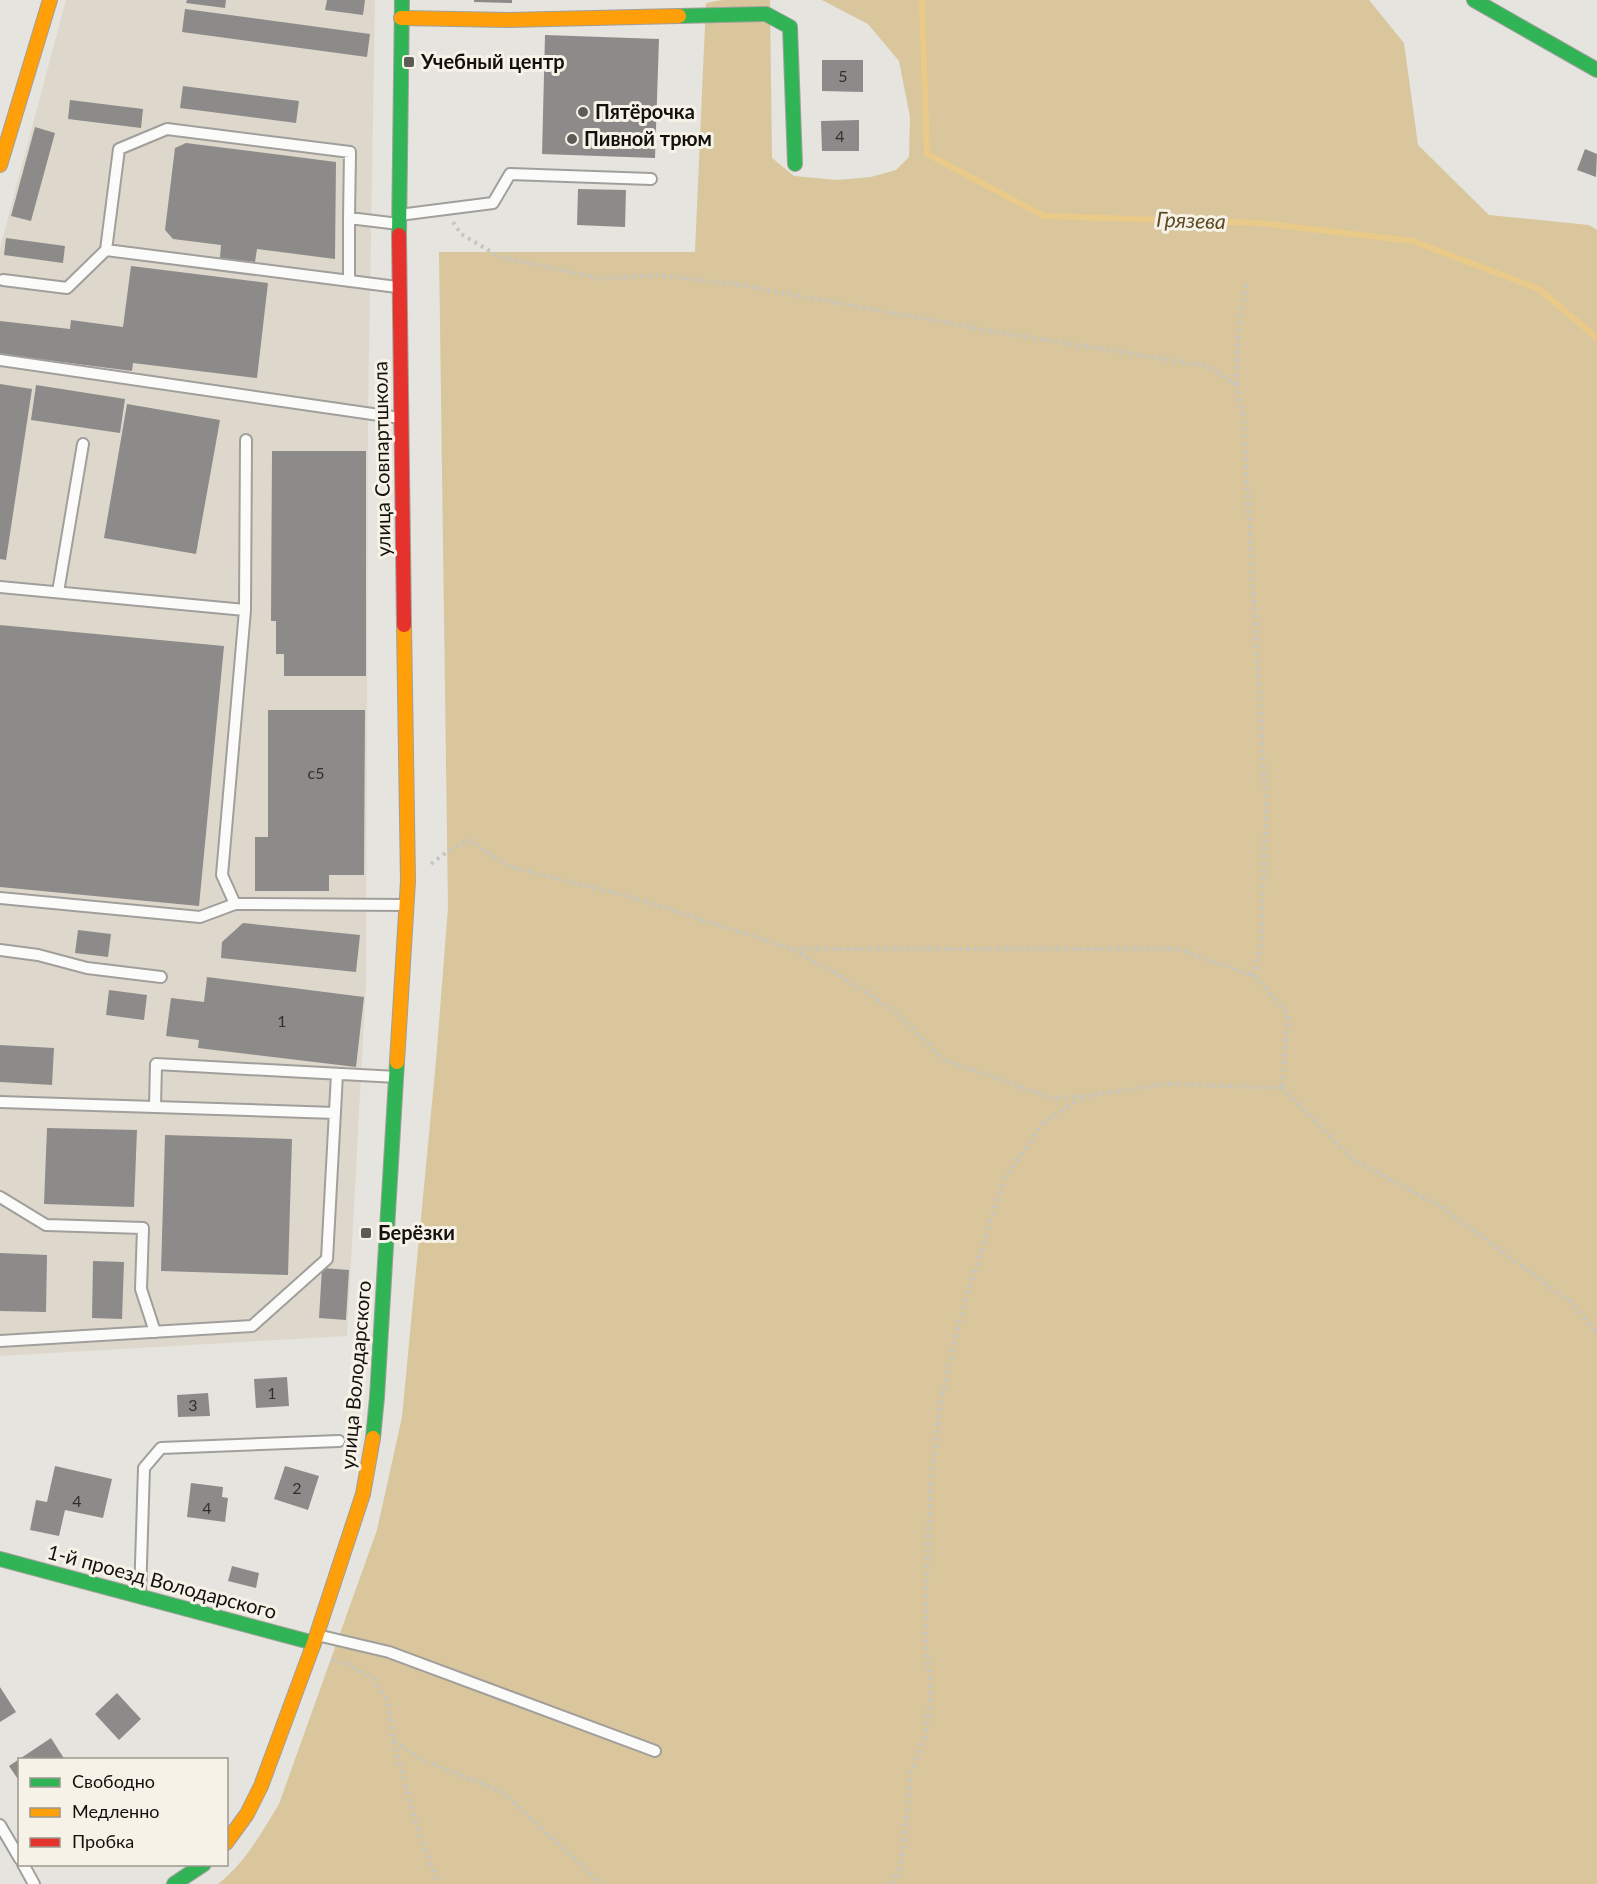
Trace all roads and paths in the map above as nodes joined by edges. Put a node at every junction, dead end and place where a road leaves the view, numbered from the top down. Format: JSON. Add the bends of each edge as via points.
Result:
{"nodes":[{"id":1,"x":50,"y":0,"type":"edge"},
{"id":2,"x":402,"y":0,"type":"edge"},
{"id":3,"x":1474,"y":0,"type":"edge"},
{"id":4,"x":401,"y":18,"type":"junction"},
{"id":5,"x":1597,"y":70,"type":"edge"},
{"id":6,"x":795,"y":164,"type":"dead end"},
{"id":7,"x":0,"y":165,"type":"edge"},
{"id":8,"x":651,"y":178,"type":"dead end"},
{"id":9,"x":444,"y":209,"type":"junction"},
{"id":10,"x":350,"y":218,"type":"junction"},
{"id":11,"x":399,"y":219,"type":"junction"},
{"id":12,"x":106,"y":250,"type":"junction"},
{"id":13,"x":3,"y":280,"type":"dead end"},
{"id":14,"x":349,"y":280,"type":"junction"},
{"id":15,"x":1247,"y":284,"type":"dead end"},
{"id":16,"x":398,"y":287,"type":"junction"},
{"id":17,"x":0,"y":360,"type":"edge"},
{"id":18,"x":1236,"y":385,"type":"junction"},
{"id":19,"x":400,"y":418,"type":"junction"},
{"id":20,"x":246,"y":440,"type":"dead end"},
{"id":21,"x":83,"y":444,"type":"dead end"},
{"id":22,"x":0,"y":587,"type":"edge"},
{"id":23,"x":58,"y":592,"type":"junction"},
{"id":24,"x":245,"y":610,"type":"junction"},
{"id":25,"x":408,"y":881,"type":"junction"},
{"id":26,"x":0,"y":898,"type":"edge"},
{"id":27,"x":236,"y":904,"type":"junction"},
{"id":28,"x":407,"y":911,"type":"junction"},
{"id":29,"x":792,"y":949,"type":"junction"},
{"id":30,"x":0,"y":950,"type":"edge"},
{"id":31,"x":1254,"y":976,"type":"junction"},
{"id":32,"x":161,"y":977,"type":"dead end"},
{"id":33,"x":398,"y":1070,"type":"junction"},
{"id":34,"x":338,"y":1074,"type":"junction"},
{"id":35,"x":1282,"y":1088,"type":"junction"},
{"id":36,"x":1086,"y":1096,"type":"junction"},
{"id":37,"x":0,"y":1102,"type":"edge"},
{"id":38,"x":155,"y":1107,"type":"junction"},
{"id":39,"x":335,"y":1113,"type":"junction"},
{"id":40,"x":0,"y":1197,"type":"edge"},
{"id":41,"x":155,"y":1332,"type":"junction"},
{"id":42,"x":1597,"y":1333,"type":"edge"},
{"id":43,"x":0,"y":1341,"type":"edge"},
{"id":44,"x":339,"y":1442,"type":"dead end"},
{"id":45,"x":0,"y":1559,"type":"edge"},
{"id":46,"x":140,"y":1596,"type":"junction"},
{"id":47,"x":313,"y":1644,"type":"junction"},
{"id":48,"x":393,"y":1740,"type":"junction"},
{"id":49,"x":655,"y":1751,"type":"dead end"},
{"id":50,"x":0,"y":1825,"type":"edge"},
{"id":51,"x":228,"y":1840,"type":"edge"},
{"id":52,"x":18,"y":1856,"type":"edge"},
{"id":53,"x":24,"y":1866,"type":"edge"},
{"id":54,"x":201,"y":1866,"type":"edge"},
{"id":55,"x":34,"y":1884,"type":"edge"},
{"id":56,"x":174,"y":1884,"type":"edge"},
{"id":57,"x":439,"y":1884,"type":"edge"},
{"id":58,"x":602,"y":1884,"type":"edge"},
{"id":59,"x":892,"y":1884,"type":"edge"}],
"edges":[{"from":1,"to":7,"type":"street"},
{"from":2,"to":4,"type":"street","name":"улица Совпартшкола"},
{"from":3,"to":5,"type":"street"},
{"from":4,"to":6,"type":"street","via":[[508,20],[765,14],[790,27]]},
{"from":4,"to":11,"type":"street","name":"улица Совпартшкола"},
{"from":8,"to":9,"type":"lane","via":[[510,174],[493,203]]},
{"from":9,"to":11,"type":"lane"},
{"from":9,"to":18,"type":"path","via":[[461,234],[500,257],[603,279],[656,275],[734,284],[1206,366]]},
{"from":10,"to":11,"type":"lane"},
{"from":10,"to":12,"type":"lane","via":[[350,152],[167,129],[119,149]]},
{"from":10,"to":14,"type":"lane"},
{"from":11,"to":16,"type":"street","name":"улица Совпартшкола"},
{"from":12,"to":13,"type":"lane","via":[[67,288]]},
{"from":12,"to":14,"type":"lane"},
{"from":14,"to":16,"type":"lane"},
{"from":15,"to":18,"type":"path","via":[[1239,318]]},
{"from":16,"to":19,"type":"street","name":"улица Совпартшкола"},
{"from":17,"to":19,"type":"lane"},
{"from":18,"to":31,"type":"path","via":[[1243,414],[1266,810],[1261,945]]},
{"from":19,"to":25,"type":"street","name":"улица Совпартшкола"},
{"from":20,"to":24,"type":"lane"},
{"from":21,"to":23,"type":"lane"},
{"from":22,"to":23,"type":"lane"},
{"from":23,"to":24,"type":"lane"},
{"from":24,"to":27,"type":"lane","via":[[222,875]]},
{"from":25,"to":28,"type":"street","name":"улица Совпартшкола"},
{"from":25,"to":29,"type":"path","via":[[469,840],[511,867],[638,899]]},
{"from":26,"to":27,"type":"lane","via":[[200,917]]},
{"from":27,"to":28,"type":"lane"},
{"from":28,"to":33,"type":"street","name":"улица Володарского"},
{"from":29,"to":31,"type":"path","via":[[1178,949]]},
{"from":29,"to":36,"type":"path","via":[[893,1010],[944,1060],[1052,1098]]},
{"from":30,"to":32,"type":"lane","via":[[87,968]]},
{"from":31,"to":35,"type":"path","via":[[1288,1014]]},
{"from":33,"to":34,"type":"lane"},
{"from":33,"to":47,"type":"street","name":"улица Володарского","via":[[371,1454],[360,1505]]},
{"from":34,"to":38,"type":"lane","via":[[156,1064]]},
{"from":34,"to":39,"type":"lane"},
{"from":35,"to":36,"type":"path","via":[[1166,1084]]},
{"from":35,"to":42,"type":"path","via":[[1352,1158],[1440,1206],[1571,1302]]},
{"from":36,"to":59,"type":"path","via":[[1044,1122],[1004,1179],[959,1322],[941,1400],[930,1490],[925,1635],[931,1690],[926,1733],[911,1773],[901,1866]]},
{"from":37,"to":38,"type":"lane"},
{"from":38,"to":39,"type":"lane"},
{"from":39,"to":41,"type":"lane","via":[[327,1259],[252,1326]]},
{"from":40,"to":41,"type":"lane","via":[[46,1225],[143,1228],[141,1289]]},
{"from":41,"to":43,"type":"lane"},
{"from":44,"to":46,"type":"lane","via":[[161,1448],[144,1468]]},
{"from":45,"to":46,"type":"street","name":"1-й проезд Володарского"},
{"from":46,"to":47,"type":"street","name":"1-й проезд Володарского"},
{"from":47,"to":48,"type":"path","via":[[374,1679],[388,1703]]},
{"from":47,"to":49,"type":"lane","via":[[389,1652]]},
{"from":47,"to":51,"type":"street","name":"улица Володарского","via":[[261,1786]]},
{"from":48,"to":57,"type":"path","via":[[418,1831]]},
{"from":48,"to":58,"type":"path","via":[[422,1760],[501,1791]]},
{"from":50,"to":52,"type":"lane"},
{"from":53,"to":55,"type":"lane"},
{"from":54,"to":56,"type":"street"}]}
